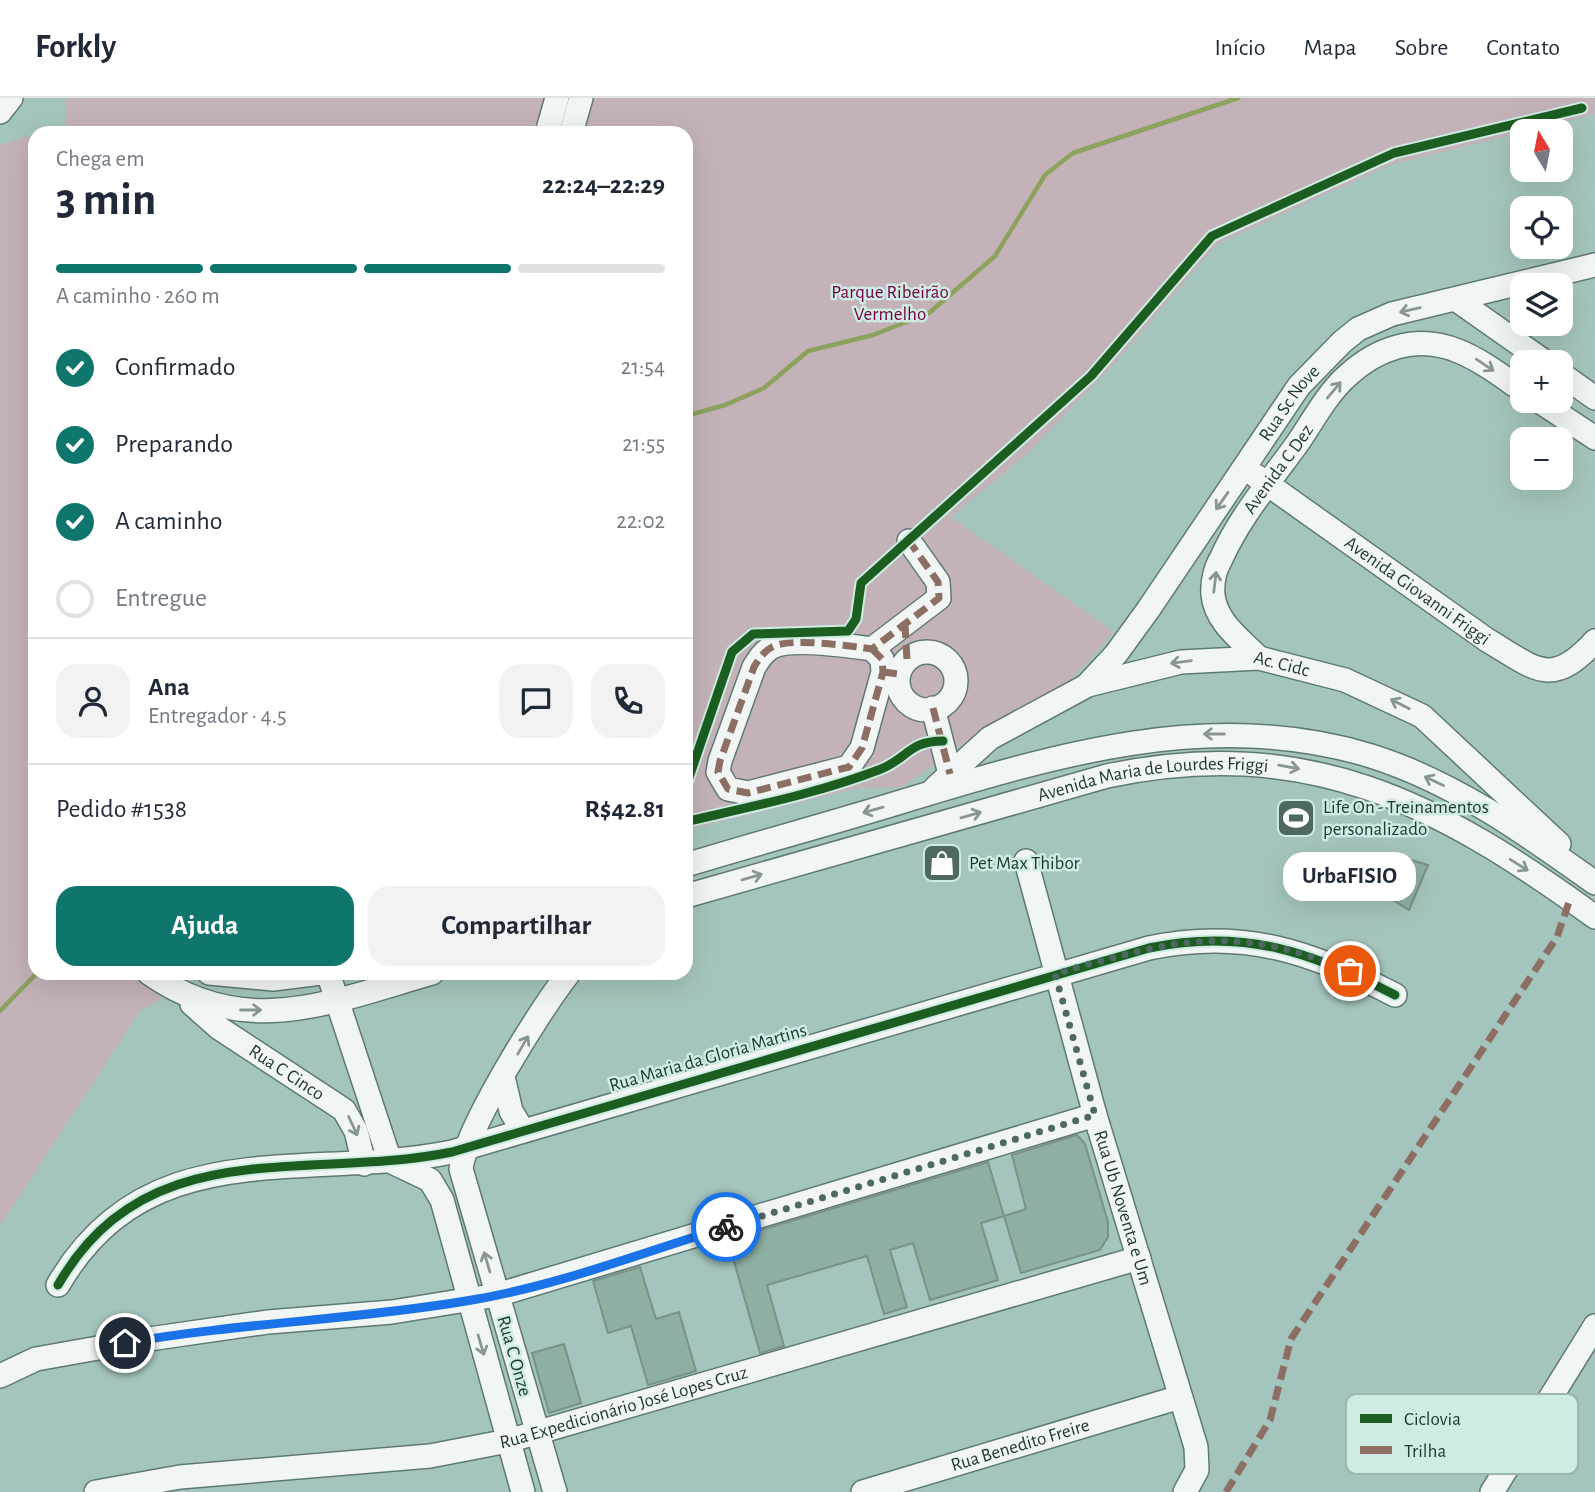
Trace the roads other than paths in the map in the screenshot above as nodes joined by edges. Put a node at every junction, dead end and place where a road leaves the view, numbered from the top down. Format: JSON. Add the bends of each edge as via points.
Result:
{"nodes":[{"id":1,"x":11,"y":98,"type":"edge"},
{"id":2,"x":557,"y":98,"type":"edge"},
{"id":3,"x":581,"y":98,"type":"edge"},
{"id":4,"x":0,"y":113,"type":"edge"},
{"id":5,"x":549,"y":126,"type":"edge"},
{"id":6,"x":573,"y":126,"type":"edge"},
{"id":7,"x":1595,"y":265,"type":"edge"},
{"id":8,"x":1457,"y":300,"type":"junction"},
{"id":9,"x":1376,"y":320,"type":"junction"},
{"id":10,"x":1528,"y":350,"type":"edge"},
{"id":11,"x":1384,"y":352,"type":"junction"},
{"id":12,"x":1510,"y":382,"type":"edge"},
{"id":13,"x":1573,"y":382,"type":"edge"},
{"id":14,"x":1595,"y":398,"type":"edge"},
{"id":15,"x":1557,"y":413,"type":"edge"},
{"id":16,"x":1595,"y":439,"type":"edge"},
{"id":17,"x":1245,"y":467,"type":"junction"},
{"id":18,"x":1267,"y":486,"type":"junction"},
{"id":19,"x":909,"y":541,"type":"dead end"},
{"id":20,"x":905,"y":624,"type":"junction"},
{"id":21,"x":1595,"y":641,"type":"edge"},
{"id":22,"x":872,"y":649,"type":"junction"},
{"id":23,"x":1258,"y":658,"type":"junction"},
{"id":24,"x":896,"y":669,"type":"junction"},
{"id":25,"x":1088,"y":685,"type":"junction"},
{"id":26,"x":933,"y":708,"type":"junction"},
{"id":27,"x":950,"y":774,"type":"junction"},
{"id":28,"x":930,"y":792,"type":"junction"},
{"id":29,"x":1026,"y":861,"type":"dead end"},
{"id":30,"x":693,"y":863,"type":"edge"},
{"id":31,"x":1595,"y":882,"type":"edge"},
{"id":32,"x":693,"y":894,"type":"edge"},
{"id":33,"x":1595,"y":916,"type":"edge"},
{"id":34,"x":1055,"y":974,"type":"junction"},
{"id":35,"x":160,"y":980,"type":"edge"},
{"id":36,"x":330,"y":980,"type":"edge"},
{"id":37,"x":409,"y":980,"type":"edge"},
{"id":38,"x":565,"y":980,"type":"edge"},
{"id":39,"x":1395,"y":995,"type":"dead end"},
{"id":40,"x":185,"y":996,"type":"junction"},
{"id":41,"x":338,"y":1002,"type":"junction"},
{"id":42,"x":503,"y":1077,"type":"junction"},
{"id":43,"x":1095,"y":1115,"type":"junction"},
{"id":44,"x":523,"y":1131,"type":"junction"},
{"id":45,"x":466,"y":1147,"type":"junction"},
{"id":46,"x":390,"y":1161,"type":"junction"},
{"id":47,"x":364,"y":1164,"type":"junction"},
{"id":48,"x":1139,"y":1258,"type":"junction"},
{"id":49,"x":58,"y":1285,"type":"dead end"},
{"id":50,"x":496,"y":1295,"type":"junction"},
{"id":51,"x":468,"y":1301,"type":"junction"},
{"id":52,"x":1595,"y":1326,"type":"edge"},
{"id":53,"x":0,"y":1376,"type":"edge"},
{"id":54,"x":1553,"y":1394,"type":"edge"},
{"id":55,"x":1180,"y":1397,"type":"junction"},
{"id":56,"x":536,"y":1434,"type":"junction"},
{"id":57,"x":508,"y":1441,"type":"junction"},
{"id":58,"x":1503,"y":1474,"type":"edge"},
{"id":59,"x":96,"y":1492,"type":"edge"},
{"id":60,"x":523,"y":1492,"type":"edge"},
{"id":61,"x":555,"y":1492,"type":"edge"},
{"id":62,"x":863,"y":1492,"type":"edge"},
{"id":63,"x":1185,"y":1492,"type":"edge"},
{"id":64,"x":1492,"y":1492,"type":"edge"}],
"edges":[{"from":1,"to":4,"type":"street"},
{"from":2,"to":5,"type":"street"},
{"from":3,"to":6,"type":"street"},
{"from":7,"to":8,"type":"street","name":"Rua Sc Nove"},
{"from":8,"to":9,"type":"street","name":"Rua Sc Nove","one_way":true},
{"from":8,"to":10,"type":"street"},
{"from":9,"to":11,"type":"street"},
{"from":9,"to":17,"type":"street","name":"Rua Sc Nove","via":[[1312,369]]},
{"from":11,"to":12,"type":"street","name":"Avenida C Dez","one_way":true,"via":[[1420,344],[1445,346],[1466,352]]},
{"from":18,"to":11,"type":"street","name":"Avenida C Dez","one_way":true,"via":[[1336,387]]},
{"from":13,"to":14,"type":"street"},
{"from":15,"to":16,"type":"street"},
{"from":17,"to":18,"type":"street","name":"Avenida Giovanni Friggi"},
{"from":17,"to":25,"type":"street","name":"Rua Sc Nove","one_way":true,"via":[[1149,610]]},
{"from":18,"to":21,"type":"street","name":"Avenida Giovanni Friggi","via":[[1525,662],[1559,671],[1574,664]]},
{"from":23,"to":18,"type":"street","name":"Avenida C Dez","one_way":true,"via":[[1225,625],[1213,587],[1223,553]]},
{"from":19,"to":20,"type":"street","via":[[940,590],[934,605]]},
{"from":20,"to":22,"type":"street"},
{"from":20,"to":24,"type":"street"},
{"from":22,"to":24,"type":"street"},
{"from":22,"to":24,"type":"street","via":[[788,643],[761,655],[720,761],[721,782],[738,793],[748,793],[849,767],[863,748]]},
{"from":23,"to":25,"type":"street","name":"Ac. Cidc","one_way":true,"via":[[1181,662]]},
{"from":31,"to":23,"type":"street","name":"Ac. Cidc","one_way":true,"via":[[1523,807],[1422,716],[1345,680]]},
{"from":24,"to":26,"type":"street","via":[[904,698],[917,707]]},
{"from":24,"to":26,"type":"street","via":[[922,653],[938,654],[954,671],[953,694]]},
{"from":25,"to":27,"type":"street","name":"Ac. Cidc","via":[[990,738]]},
{"from":26,"to":27,"type":"street"},
{"from":27,"to":28,"type":"street","name":"Ac. Cidc"},
{"from":28,"to":30,"type":"street","name":"Avenida Maria de Lourdes Friggi","one_way":true},
{"from":31,"to":28,"type":"street","name":"Avenida Maria de Lourdes Friggi","one_way":true,"via":[[1497,815],[1422,775],[1370,756],[1284,738],[1211,734],[1117,744]]},
{"from":29,"to":34,"type":"street","name":"Rua Ub Noventa e Um"},
{"from":32,"to":33,"type":"street","name":"Avenida Maria de Lourdes Friggi","one_way":true,"via":[[1107,776],[1218,762],[1317,772],[1398,799],[1452,824]]},
{"from":34,"to":39,"type":"street","name":"Rua Maria da Gloria Martins","via":[[1168,944],[1247,941],[1326,961]]},
{"from":34,"to":43,"type":"street","name":"Rua Ub Noventa e Um"},
{"from":34,"to":44,"type":"street","name":"Rua Maria da Gloria Martins"},
{"from":35,"to":40,"type":"street"},
{"from":36,"to":41,"type":"street"},
{"from":37,"to":41,"type":"street"},
{"from":42,"to":38,"type":"street","one_way":true},
{"from":40,"to":41,"type":"street","one_way":true,"via":[[214,1007],[249,1011]]},
{"from":40,"to":47,"type":"street","name":"Rua C Cinco","one_way":true,"via":[[219,1028],[344,1110],[356,1131]]},
{"from":41,"to":46,"type":"street"},
{"from":42,"to":44,"type":"street","via":[[511,1111]]},
{"from":42,"to":45,"type":"street"},
{"from":43,"to":48,"type":"street","name":"Rua Ub Noventa e Um"},
{"from":43,"to":50,"type":"street"},
{"from":44,"to":45,"type":"street","name":"Rua Maria da Gloria Martins"},
{"from":45,"to":46,"type":"street","name":"Rua Maria da Gloria Martins","via":[[415,1160]]},
{"from":50,"to":45,"type":"street","name":"Rua C Onze","one_way":true,"via":[[462,1179]]},
{"from":46,"to":47,"type":"street","name":"Rua Maria da Gloria Martins"},
{"from":46,"to":51,"type":"street","name":"Rua C Onze","via":[[435,1185],[449,1219]]},
{"from":47,"to":49,"type":"street","name":"Rua Maria da Gloria Martins","via":[[229,1171],[179,1182],[153,1193],[101,1228],[75,1255]]},
{"from":48,"to":55,"type":"street","name":"Rua Ub Noventa e Um"},
{"from":48,"to":56,"type":"street","name":"Rua Expedicionário José Lopes Cruz"},
{"from":50,"to":51,"type":"street"},
{"from":50,"to":56,"type":"street","name":"Rua C Onze"},
{"from":51,"to":53,"type":"street","via":[[149,1339],[36,1359]]},
{"from":51,"to":57,"type":"street","name":"Rua C Onze","one_way":true},
{"from":52,"to":54,"type":"street"},
{"from":55,"to":62,"type":"street","name":"Rua Benedito Freire"},
{"from":55,"to":63,"type":"street","name":"Rua Ub Noventa e Um","via":[[1198,1465]]},
{"from":56,"to":57,"type":"street","name":"Rua Expedicionário José Lopes Cruz"},
{"from":56,"to":61,"type":"street","name":"Rua C Onze"},
{"from":57,"to":59,"type":"street","name":"Rua Expedicionário José Lopes Cruz","via":[[450,1453],[180,1477]]},
{"from":57,"to":60,"type":"street","name":"Rua C Onze"},
{"from":58,"to":64,"type":"street"}]}
